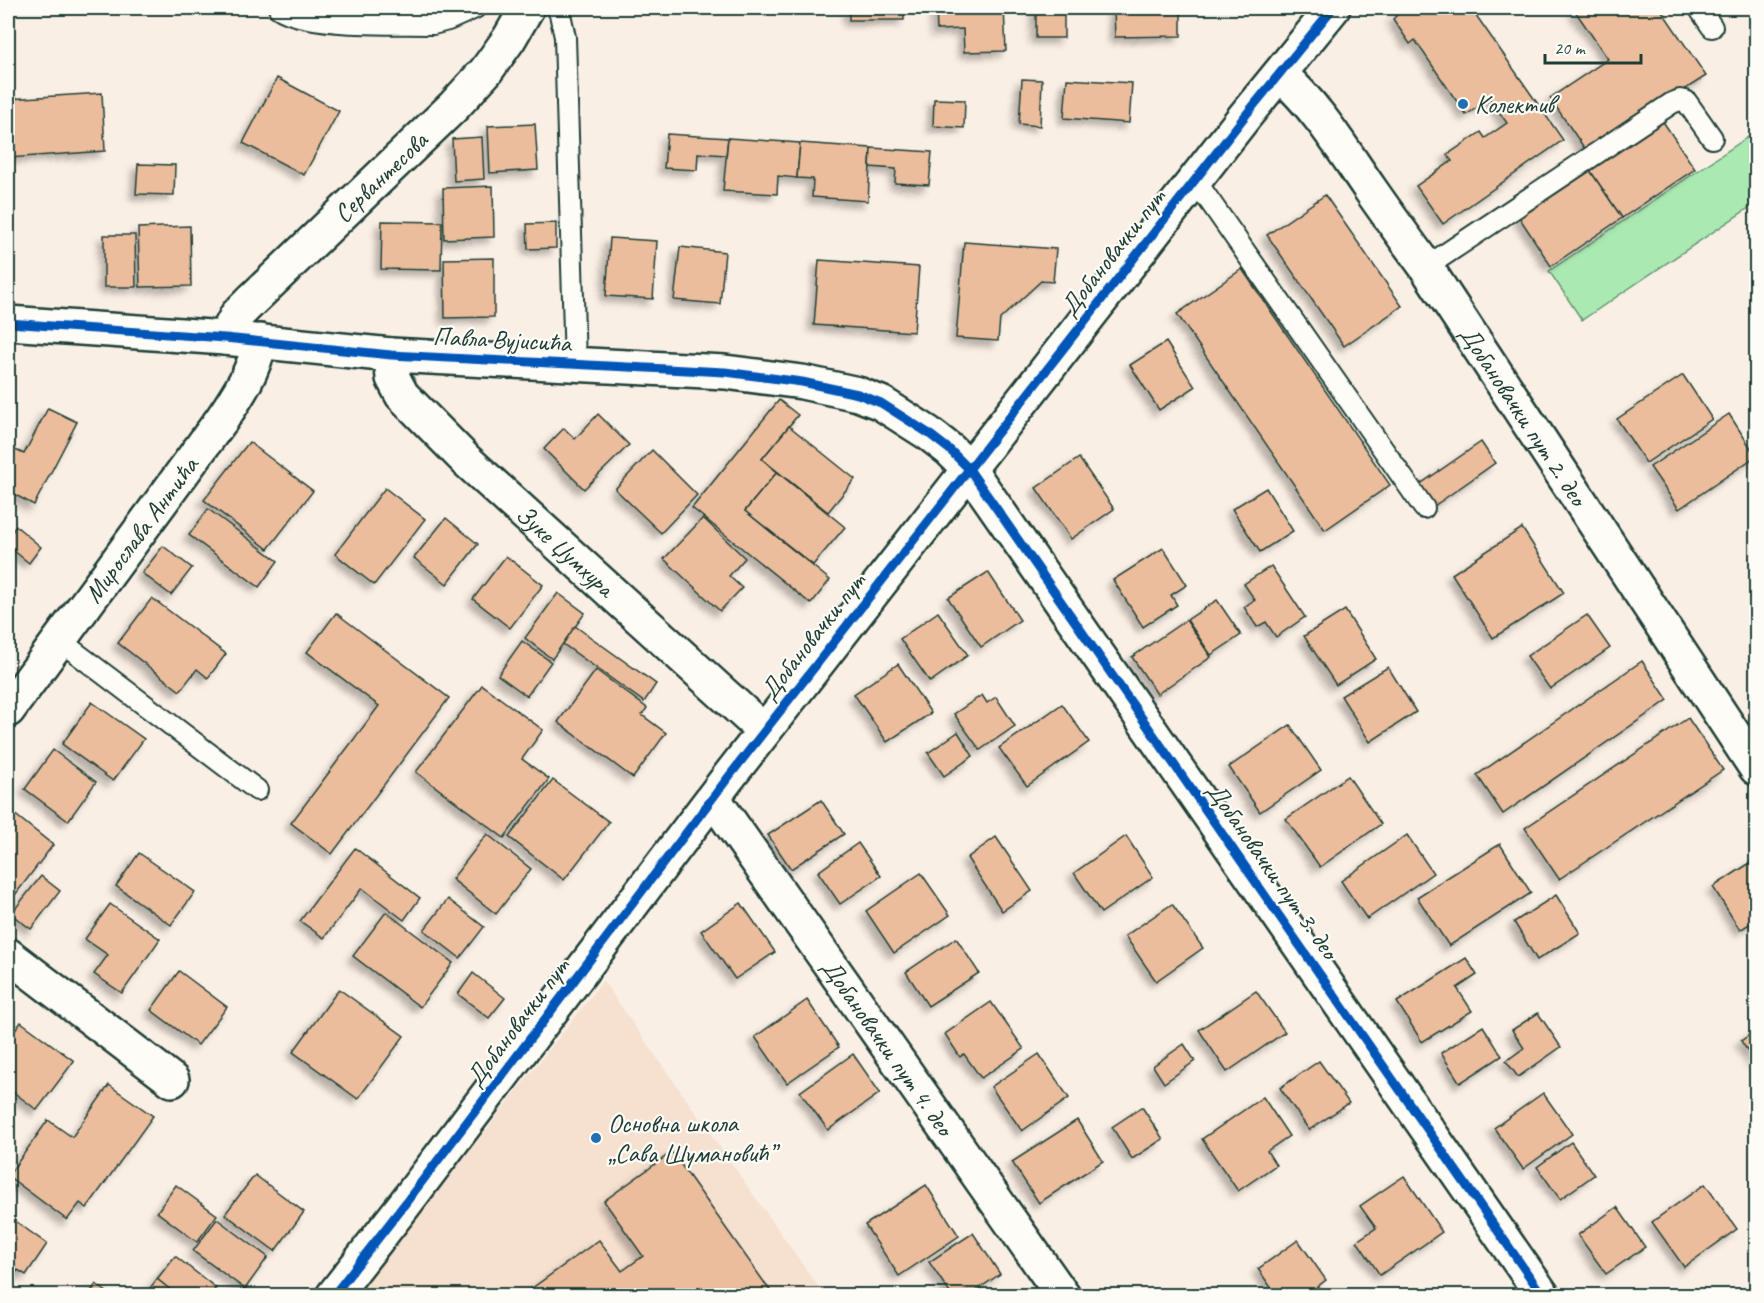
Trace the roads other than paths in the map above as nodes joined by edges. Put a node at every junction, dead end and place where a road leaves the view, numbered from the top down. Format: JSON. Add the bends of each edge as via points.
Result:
{"nodes":[{"id":1,"x":279,"y":8,"type":"edge"},
{"id":2,"x":475,"y":8,"type":"edge"},
{"id":3,"x":527,"y":8,"type":"edge"},
{"id":4,"x":557,"y":8,"type":"edge"},
{"id":5,"x":1333,"y":8,"type":"edge"},
{"id":6,"x":1699,"y":8,"type":"edge"},
{"id":7,"x":1712,"y":27,"type":"dead end"},
{"id":8,"x":1280,"y":74,"type":"junction"},
{"id":9,"x":1712,"y":138,"type":"dead end"},
{"id":10,"x":1195,"y":180,"type":"junction"},
{"id":11,"x":1426,"y":267,"type":"junction"},
{"id":12,"x":8,"y":323,"type":"edge"},
{"id":13,"x":225,"y":338,"type":"junction"},
{"id":14,"x":260,"y":341,"type":"junction"},
{"id":15,"x":391,"y":355,"type":"junction"},
{"id":16,"x":575,"y":364,"type":"junction"},
{"id":17,"x":969,"y":469,"type":"junction"},
{"id":18,"x":1424,"y":508,"type":"dead end"},
{"id":19,"x":59,"y":640,"type":"junction"},
{"id":20,"x":8,"y":710,"type":"edge"},
{"id":21,"x":764,"y":731,"type":"junction"},
{"id":22,"x":1756,"y":768,"type":"edge"},
{"id":23,"x":257,"y":790,"type":"dead end"},
{"id":24,"x":713,"y":798,"type":"junction"},
{"id":25,"x":8,"y":955,"type":"edge"},
{"id":26,"x":172,"y":1080,"type":"dead end"},
{"id":27,"x":333,"y":1296,"type":"edge"},
{"id":28,"x":1063,"y":1296,"type":"edge"},
{"id":29,"x":1543,"y":1296,"type":"edge"}],
"edges":[{"from":1,"to":2,"type":"lane","via":[[299,17],[325,21],[433,24]]},
{"from":3,"to":13,"type":"street","name":"Сервантесова","via":[[486,71],[454,106],[237,315]]},
{"from":4,"to":16,"type":"lane","via":[[566,37]]},
{"from":5,"to":8,"type":"street","name":"Добановачки пут"},
{"from":6,"to":7,"type":"lane"},
{"from":8,"to":10,"type":"street","name":"Добановачки пут"},
{"from":8,"to":11,"type":"street","name":"Добановачки пут 2. део","via":[[1322,117]]},
{"from":9,"to":11,"type":"lane","via":[[1686,102],[1672,103]]},
{"from":10,"to":17,"type":"street","name":"Добановачки пут"},
{"from":10,"to":18,"type":"lane"},
{"from":11,"to":22,"type":"street","name":"Добановачки пут 2. део"},
{"from":12,"to":13,"type":"street","name":"Павла Вујисића"},
{"from":13,"to":14,"type":"street","name":"Павла Вујисића"},
{"from":14,"to":15,"type":"street","name":"Павла Вујисића"},
{"from":14,"to":19,"type":"street","name":"Мирослава Антића","via":[[250,374],[222,419]]},
{"from":15,"to":16,"type":"street","name":"Павла Вујисића"},
{"from":15,"to":21,"type":"street","name":"Зуке Џумхура","via":[[393,378],[402,395],[467,461]]},
{"from":16,"to":17,"type":"street","name":"Павла Вујисића","via":[[725,372],[858,394],[901,414]]},
{"from":17,"to":21,"type":"street","name":"Добановачки пут"},
{"from":17,"to":29,"type":"street","name":"Добановачки пут 3. део"},
{"from":19,"to":20,"type":"street","name":"Мирослава Антића"},
{"from":19,"to":23,"type":"lane"},
{"from":21,"to":24,"type":"street","name":"Добановачки пут"},
{"from":24,"to":27,"type":"street","name":"Добановачки пут"},
{"from":24,"to":28,"type":"street","name":"Добановачки пут 4. део"},
{"from":25,"to":26,"type":"street"}]}
